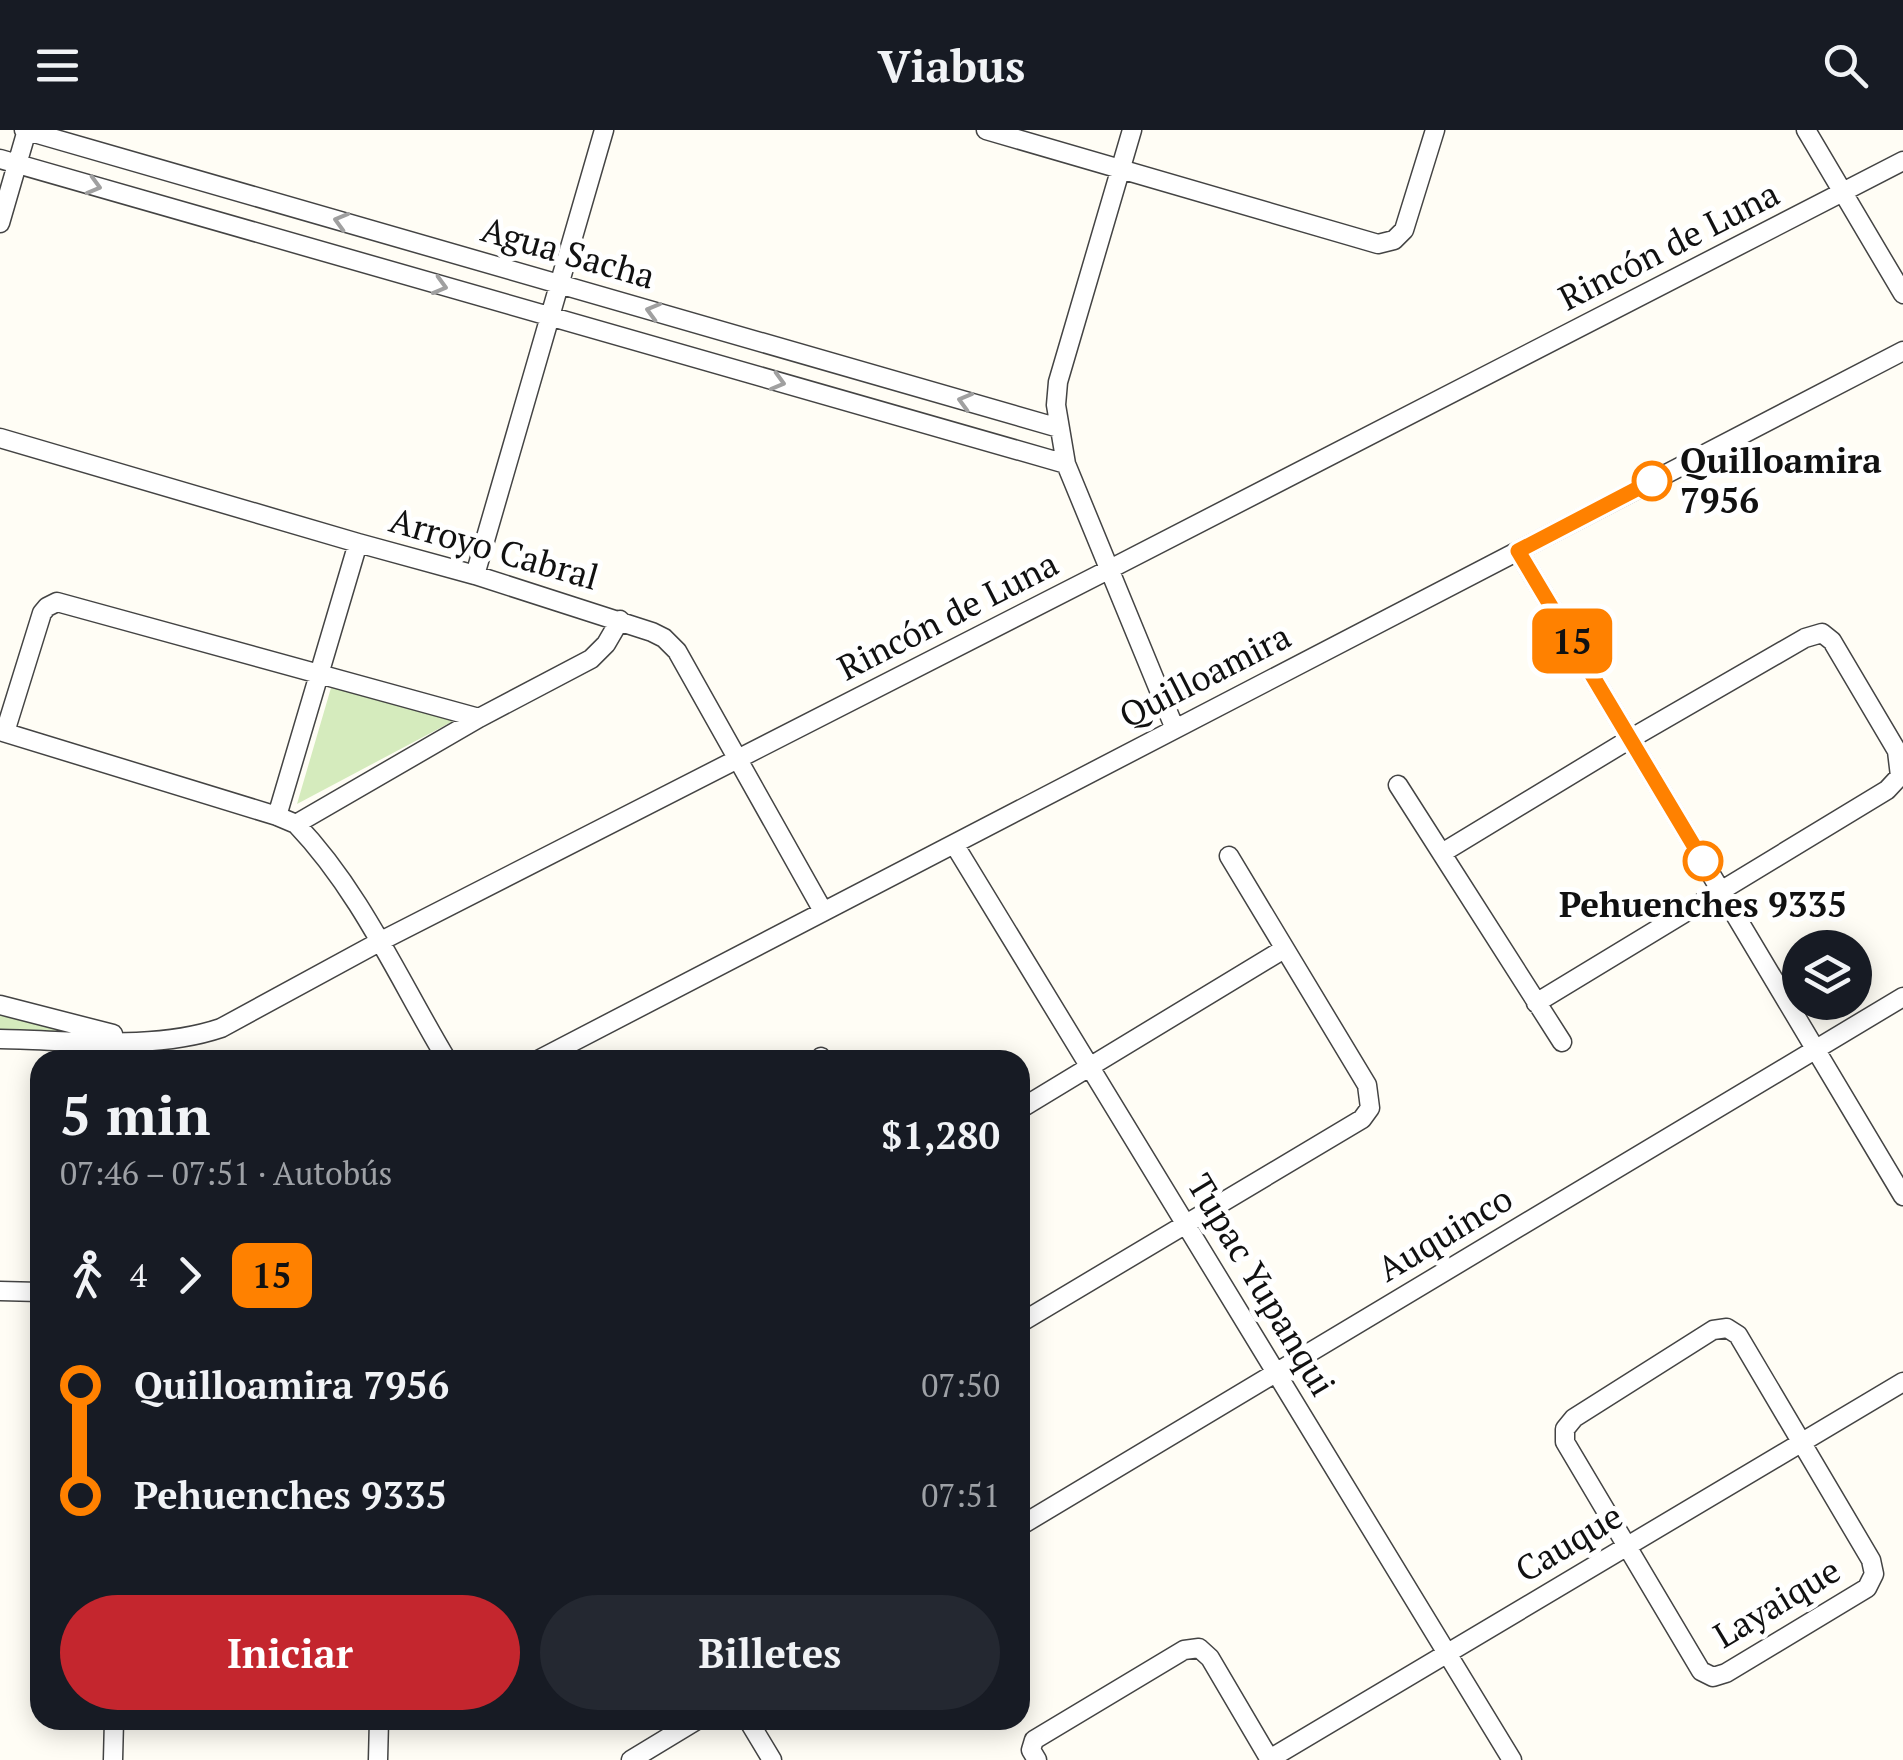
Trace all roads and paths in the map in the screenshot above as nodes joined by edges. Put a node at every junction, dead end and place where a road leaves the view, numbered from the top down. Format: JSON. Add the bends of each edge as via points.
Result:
{"nodes":[{"id":1,"x":26,"y":130,"type":"edge"},
{"id":2,"x":604,"y":130,"type":"edge"},
{"id":3,"x":986,"y":130,"type":"edge"},
{"id":4,"x":1132,"y":130,"type":"edge"},
{"id":5,"x":1434,"y":130,"type":"edge"},
{"id":6,"x":1806,"y":130,"type":"edge"},
{"id":7,"x":9,"y":161,"type":"edge"},
{"id":8,"x":1903,"y":161,"type":"edge"},
{"id":9,"x":1121,"y":169,"type":"junction"},
{"id":10,"x":1844,"y":192,"type":"junction"},
{"id":11,"x":0,"y":223,"type":"edge"},
{"id":12,"x":559,"y":284,"type":"junction"},
{"id":13,"x":1903,"y":294,"type":"edge"},
{"id":14,"x":550,"y":318,"type":"junction"},
{"id":15,"x":1903,"y":350,"type":"edge"},
{"id":16,"x":1059,"y":428,"type":"junction"},
{"id":17,"x":0,"y":438,"type":"edge"},
{"id":18,"x":1066,"y":464,"type":"junction"},
{"id":19,"x":358,"y":543,"type":"junction"},
{"id":20,"x":1518,"y":551,"type":"junction"},
{"id":21,"x":1110,"y":569,"type":"junction"},
{"id":22,"x":475,"y":574,"type":"junction"},
{"id":23,"x":620,"y":620,"type":"junction"},
{"id":24,"x":319,"y":675,"type":"junction"},
{"id":25,"x":479,"y":718,"type":"junction"},
{"id":26,"x":1176,"y":729,"type":"junction"},
{"id":27,"x":2,"y":731,"type":"edge"},
{"id":28,"x":1630,"y":739,"type":"junction"},
{"id":29,"x":738,"y":759,"type":"junction"},
{"id":30,"x":1398,"y":785,"type":"dead end"},
{"id":31,"x":277,"y":816,"type":"junction"},
{"id":32,"x":296,"y":824,"type":"junction"},
{"id":33,"x":954,"y":844,"type":"junction"},
{"id":34,"x":1442,"y":853,"type":"junction"},
{"id":35,"x":1229,"y":856,"type":"dead end"},
{"id":36,"x":1721,"y":891,"type":"junction"},
{"id":37,"x":823,"y":912,"type":"junction"},
{"id":38,"x":380,"y":941,"type":"junction"},
{"id":39,"x":1284,"y":949,"type":"junction"},
{"id":40,"x":1903,"y":998,"type":"edge"},
{"id":41,"x":1536,"y":1003,"type":"junction"},
{"id":42,"x":0,"y":1005,"type":"edge"},
{"id":43,"x":0,"y":1039,"type":"edge"},
{"id":44,"x":142,"y":1042,"type":"junction"},
{"id":45,"x":1562,"y":1042,"type":"dead end"},
{"id":46,"x":441,"y":1050,"type":"edge"},
{"id":47,"x":557,"y":1050,"type":"edge"},
{"id":48,"x":1816,"y":1050,"type":"junction"},
{"id":49,"x":1090,"y":1066,"type":"junction"},
{"id":50,"x":1030,"y":1102,"type":"edge"},
{"id":51,"x":1903,"y":1196,"type":"edge"},
{"id":52,"x":1186,"y":1226,"type":"junction"},
{"id":53,"x":0,"y":1291,"type":"edge"},
{"id":54,"x":30,"y":1292,"type":"edge"},
{"id":55,"x":1030,"y":1317,"type":"edge"},
{"id":56,"x":1276,"y":1373,"type":"junction"},
{"id":57,"x":1903,"y":1382,"type":"edge"},
{"id":58,"x":1803,"y":1443,"type":"junction"},
{"id":59,"x":1030,"y":1520,"type":"edge"},
{"id":60,"x":1628,"y":1547,"type":"junction"},
{"id":61,"x":1447,"y":1653,"type":"junction"},
{"id":62,"x":114,"y":1730,"type":"edge"},
{"id":63,"x":379,"y":1730,"type":"edge"},
{"id":64,"x":680,"y":1730,"type":"edge"},
{"id":65,"x":754,"y":1730,"type":"edge"},
{"id":66,"x":114,"y":1760,"type":"edge"},
{"id":67,"x":378,"y":1760,"type":"edge"},
{"id":68,"x":631,"y":1760,"type":"edge"},
{"id":69,"x":772,"y":1760,"type":"edge"},
{"id":70,"x":1037,"y":1760,"type":"edge"},
{"id":71,"x":1269,"y":1760,"type":"edge"},
{"id":72,"x":1512,"y":1760,"type":"edge"}],
"edges":[{"from":1,"to":7,"type":"street"},
{"from":12,"to":1,"type":"street","name":"Agua Sacha","one_way":true},
{"from":2,"to":12,"type":"street"},
{"from":3,"to":9,"type":"street"},
{"from":4,"to":9,"type":"street"},
{"from":5,"to":9,"type":"street","via":[[1404,230],[1378,244]]},
{"from":6,"to":10,"type":"street"},
{"from":7,"to":11,"type":"street"},
{"from":7,"to":14,"type":"street","name":"Agua Sacha","one_way":true},
{"from":8,"to":10,"type":"street","name":"Rincón de Luna"},
{"from":9,"to":16,"type":"street","via":[[1058,382]]},
{"from":10,"to":13,"type":"street"},
{"from":10,"to":21,"type":"street","name":"Rincón de Luna"},
{"from":12,"to":14,"type":"street"},
{"from":16,"to":12,"type":"street","name":"Agua Sacha","one_way":true},
{"from":14,"to":18,"type":"street","name":"Agua Sacha","one_way":true},
{"from":14,"to":22,"type":"street"},
{"from":15,"to":20,"type":"street","name":"Quilloamira"},
{"from":16,"to":18,"type":"street"},
{"from":17,"to":19,"type":"street","name":"Arroyo Cabral"},
{"from":18,"to":21,"type":"street"},
{"from":19,"to":22,"type":"street","name":"Arroyo Cabral"},
{"from":19,"to":24,"type":"street"},
{"from":20,"to":26,"type":"street","name":"Quilloamira"},
{"from":20,"to":28,"type":"street"},
{"from":21,"to":26,"type":"street"},
{"from":21,"to":29,"type":"street","name":"Rincón de Luna"},
{"from":22,"to":23,"type":"street","name":"Arroyo Cabral"},
{"from":23,"to":25,"type":"street","via":[[592,658]]},
{"from":23,"to":29,"type":"street","name":"Arroyo Cabral","via":[[664,638],[677,651]]},
{"from":24,"to":25,"type":"street"},
{"from":24,"to":27,"type":"street","via":[[58,602],[42,613]]},
{"from":24,"to":31,"type":"street"},
{"from":25,"to":32,"type":"street"},
{"from":26,"to":33,"type":"street","name":"Quilloamira"},
{"from":27,"to":31,"type":"street"},
{"from":28,"to":34,"type":"street"},
{"from":28,"to":36,"type":"street"},
{"from":28,"to":36,"type":"street","via":[[1805,638],[1822,633],[1832,641],[1897,751],[1900,776]]},
{"from":29,"to":37,"type":"street","name":"Arroyo Cabral"},
{"from":29,"to":38,"type":"street","name":"Rincón de Luna"},
{"from":30,"to":34,"type":"street"},
{"from":31,"to":32,"type":"street"},
{"from":32,"to":38,"type":"street"},
{"from":33,"to":37,"type":"street","name":"Quilloamira"},
{"from":33,"to":49,"type":"street","name":"Tupac Yupanqui"},
{"from":34,"to":41,"type":"street"},
{"from":35,"to":39,"type":"street"},
{"from":36,"to":41,"type":"street"},
{"from":36,"to":48,"type":"street"},
{"from":37,"to":47,"type":"street","name":"Quilloamira"},
{"from":38,"to":44,"type":"street","name":"Rincón de Luna","via":[[220,1028]]},
{"from":38,"to":46,"type":"street"},
{"from":39,"to":49,"type":"street"},
{"from":39,"to":52,"type":"street","via":[[1367,1085],[1370,1108],[1362,1120]]},
{"from":40,"to":48,"type":"street","name":"Auquinco"},
{"from":41,"to":45,"type":"street"},
{"from":42,"to":44,"type":"street"},
{"from":43,"to":44,"type":"street","name":"Rincón de Luna"},
{"from":48,"to":51,"type":"street"},
{"from":48,"to":56,"type":"street","name":"Auquinco"},
{"from":49,"to":50,"type":"street"},
{"from":49,"to":52,"type":"street","name":"Tupac Yupanqui"},
{"from":52,"to":55,"type":"street"},
{"from":52,"to":56,"type":"street","name":"Tupac Yupanqui"},
{"from":53,"to":54,"type":"street"},
{"from":56,"to":59,"type":"street","name":"Auquinco"},
{"from":56,"to":61,"type":"street","name":"Tupac Yupanqui"},
{"from":57,"to":58,"type":"street","name":"Cauque"},
{"from":58,"to":60,"type":"street","name":"Cauque"},
{"from":58,"to":60,"type":"street","via":[[1738,1334],[1713,1330],[1565,1429],[1565,1442]]},
{"from":58,"to":60,"type":"street","name":"Layaique","via":[[1874,1574],[1867,1588],[1726,1674],[1700,1671]]},
{"from":60,"to":61,"type":"street","name":"Cauque"},
{"from":61,"to":71,"type":"street","name":"Cauque"},
{"from":61,"to":72,"type":"street","name":"Tupac Yupanqui"},
{"from":62,"to":66,"type":"street"},
{"from":63,"to":67,"type":"street"},
{"from":64,"to":68,"type":"street"},
{"from":65,"to":69,"type":"street"},
{"from":70,"to":71,"type":"street","via":[[1034,1740],[1184,1650],[1199,1648]]}]}
